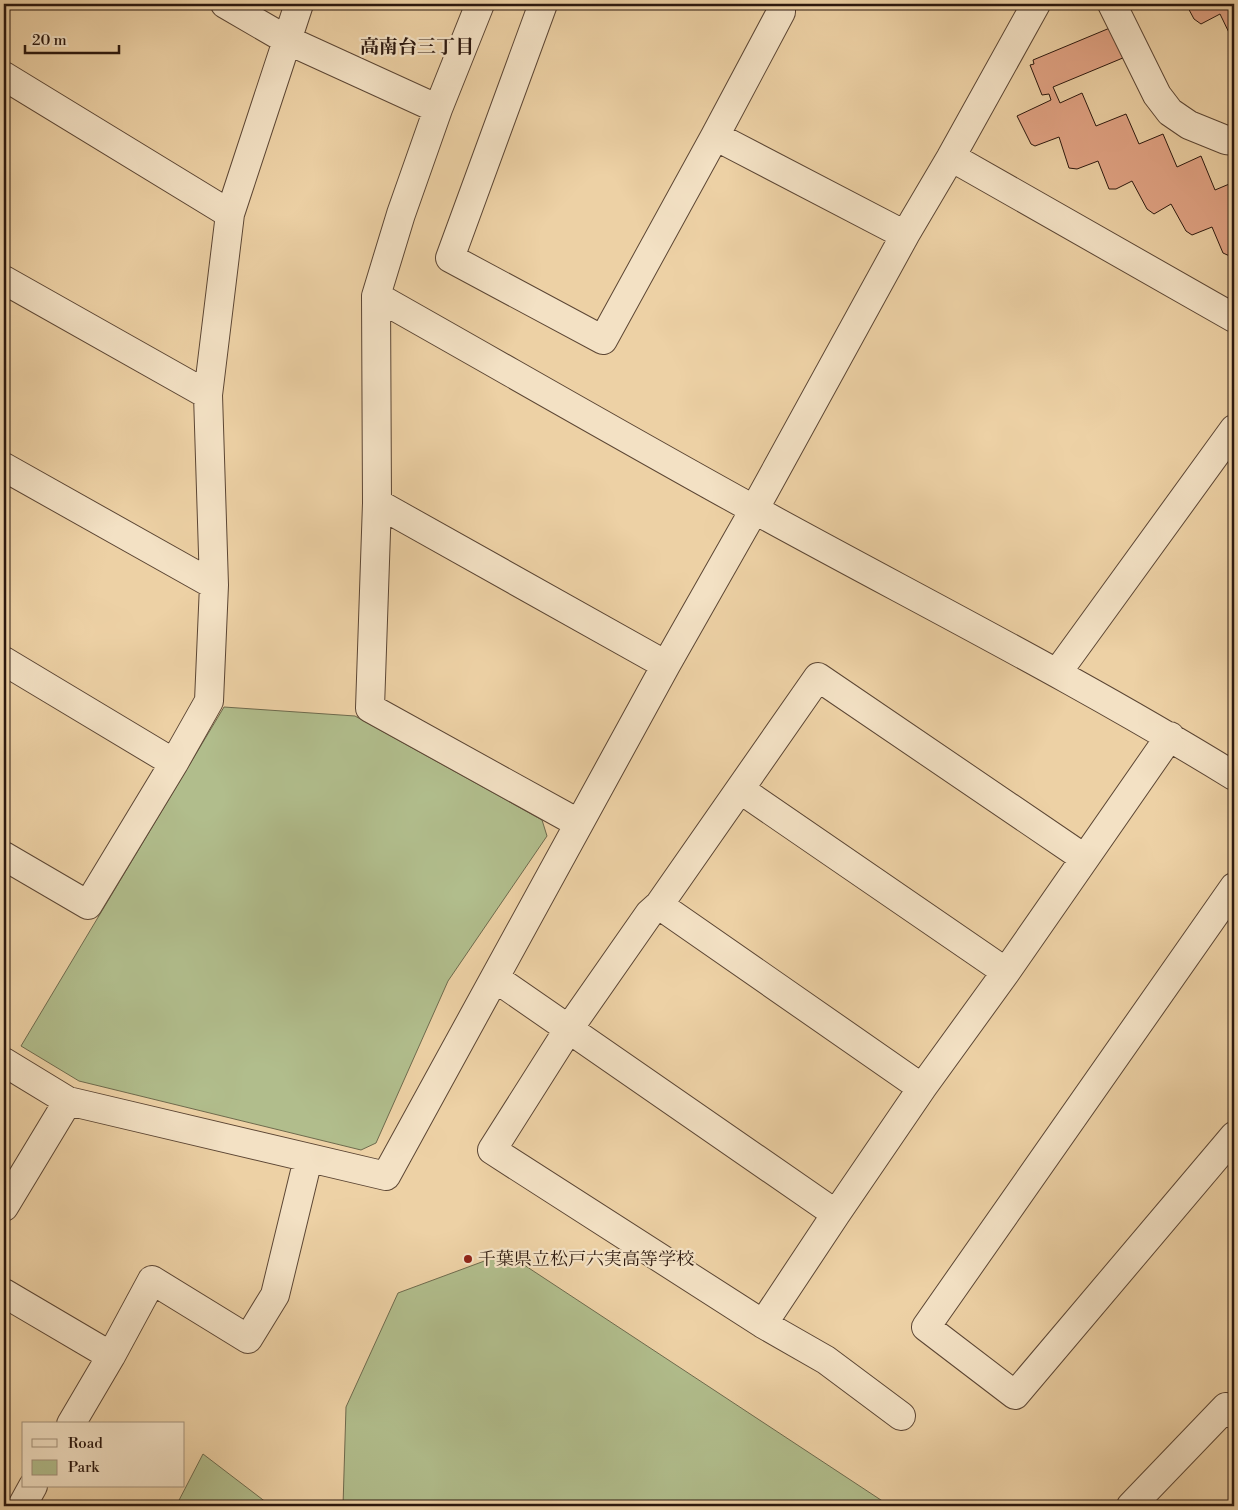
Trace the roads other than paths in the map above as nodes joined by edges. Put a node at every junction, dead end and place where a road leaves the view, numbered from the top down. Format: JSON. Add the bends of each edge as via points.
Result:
{"nodes":[{"id":1,"x":225,"y":4,"type":"edge"},
{"id":2,"x":299,"y":4,"type":"edge"},
{"id":3,"x":480,"y":4,"type":"edge"},
{"id":4,"x":543,"y":4,"type":"edge"},
{"id":5,"x":781,"y":4,"type":"edge"},
{"id":6,"x":1036,"y":4,"type":"edge"},
{"id":7,"x":1112,"y":4,"type":"edge"},
{"id":8,"x":287,"y":40,"type":"junction"},
{"id":9,"x":4,"y":76,"type":"edge"},
{"id":10,"x":438,"y":109,"type":"junction"},
{"id":11,"x":715,"y":136,"type":"junction"},
{"id":12,"x":1234,"y":141,"type":"edge"},
{"id":13,"x":951,"y":158,"type":"junction"},
{"id":14,"x":230,"y":214,"type":"junction"},
{"id":15,"x":905,"y":234,"type":"junction"},
{"id":16,"x":4,"y":280,"type":"edge"},
{"id":17,"x":376,"y":296,"type":"junction"},
{"id":18,"x":1234,"y":318,"type":"edge"},
{"id":19,"x":208,"y":395,"type":"junction"},
{"id":20,"x":1234,"y":429,"type":"edge"},
{"id":21,"x":4,"y":467,"type":"edge"},
{"id":22,"x":378,"y":504,"type":"junction"},
{"id":23,"x":754,"y":510,"type":"junction"},
{"id":24,"x":214,"y":585,"type":"junction"},
{"id":25,"x":4,"y":661,"type":"edge"},
{"id":26,"x":666,"y":665,"type":"junction"},
{"id":27,"x":1058,"y":673,"type":"junction"},
{"id":28,"x":1170,"y":736,"type":"junction"},
{"id":29,"x":174,"y":763,"type":"junction"},
{"id":30,"x":1234,"y":776,"type":"edge"},
{"id":31,"x":741,"y":790,"type":"junction"},
{"id":32,"x":578,"y":823,"type":"junction"},
{"id":33,"x":4,"y":856,"type":"edge"},
{"id":34,"x":1084,"y":858,"type":"junction"},
{"id":35,"x":1234,"y":887,"type":"edge"},
{"id":36,"x":659,"y":905,"type":"junction"},
{"id":37,"x":1006,"y":972,"type":"junction"},
{"id":38,"x":495,"y":978,"type":"junction"},
{"id":39,"x":568,"y":1030,"type":"junction"},
{"id":40,"x":4,"y":1062,"type":"edge"},
{"id":41,"x":922,"y":1088,"type":"junction"},
{"id":42,"x":68,"y":1101,"type":"junction"},
{"id":43,"x":1234,"y":1136,"type":"edge"},
{"id":44,"x":308,"y":1159,"type":"junction"},
{"id":45,"x":4,"y":1207,"type":"edge"},
{"id":46,"x":836,"y":1214,"type":"junction"},
{"id":47,"x":4,"y":1293,"type":"edge"},
{"id":48,"x":763,"y":1324,"type":"junction"},
{"id":49,"x":111,"y":1356,"type":"junction"},
{"id":50,"x":1234,"y":1414,"type":"edge"},
{"id":51,"x":901,"y":1416,"type":"dead end"},
{"id":52,"x":72,"y":1422,"type":"edge"},
{"id":53,"x":33,"y":1488,"type":"edge"},
{"id":54,"x":22,"y":1506,"type":"edge"},
{"id":55,"x":1131,"y":1506,"type":"edge"}],
"edges":[{"from":1,"to":8,"type":"street"},
{"from":2,"to":8,"type":"street"},
{"from":3,"to":10,"type":"street"},
{"from":4,"to":11,"type":"street","via":[[450,258],[603,340]]},
{"from":5,"to":11,"type":"street","via":[[781,12]]},
{"from":6,"to":13,"type":"street"},
{"from":7,"to":12,"type":"street","via":[[1156,95],[1170,112],[1188,125]]},
{"from":8,"to":10,"type":"street"},
{"from":8,"to":14,"type":"street"},
{"from":9,"to":14,"type":"street"},
{"from":10,"to":17,"type":"street"},
{"from":11,"to":15,"type":"street"},
{"from":13,"to":15,"type":"street"},
{"from":13,"to":18,"type":"street"},
{"from":14,"to":19,"type":"street"},
{"from":15,"to":23,"type":"street"},
{"from":16,"to":19,"type":"street"},
{"from":17,"to":22,"type":"street"},
{"from":17,"to":23,"type":"street"},
{"from":19,"to":24,"type":"street"},
{"from":20,"to":27,"type":"street"},
{"from":21,"to":24,"type":"street"},
{"from":22,"to":26,"type":"street"},
{"from":22,"to":32,"type":"street","via":[[370,708]]},
{"from":23,"to":26,"type":"street"},
{"from":23,"to":27,"type":"street"},
{"from":24,"to":29,"type":"street","via":[[208,701]]},
{"from":25,"to":29,"type":"street"},
{"from":26,"to":32,"type":"street"},
{"from":27,"to":28,"type":"street"},
{"from":28,"to":30,"type":"street"},
{"from":28,"to":34,"type":"street"},
{"from":29,"to":33,"type":"street","via":[[88,905]]},
{"from":31,"to":34,"type":"street","via":[[818,677]]},
{"from":31,"to":36,"type":"street"},
{"from":31,"to":37,"type":"street"},
{"from":32,"to":38,"type":"street"},
{"from":34,"to":37,"type":"street"},
{"from":35,"to":43,"type":"street","via":[[926,1327],[1014,1395]]},
{"from":36,"to":39,"type":"street","via":[[649,914]]},
{"from":36,"to":41,"type":"street"},
{"from":37,"to":41,"type":"street"},
{"from":38,"to":39,"type":"street"},
{"from":38,"to":44,"type":"street","via":[[386,1176]]},
{"from":39,"to":46,"type":"street"},
{"from":39,"to":48,"type":"street","via":[[492,1150]]},
{"from":40,"to":42,"type":"street"},
{"from":41,"to":46,"type":"street"},
{"from":42,"to":44,"type":"street"},
{"from":42,"to":45,"type":"street"},
{"from":44,"to":49,"type":"street","via":[[275,1295],[248,1339],[152,1280]]},
{"from":46,"to":48,"type":"street"},
{"from":47,"to":49,"type":"street"},
{"from":48,"to":51,"type":"street","via":[[826,1360]]},
{"from":49,"to":52,"type":"street"},
{"from":50,"to":55,"type":"street","via":[[1226,1407]]},
{"from":53,"to":54,"type":"street"}]}
